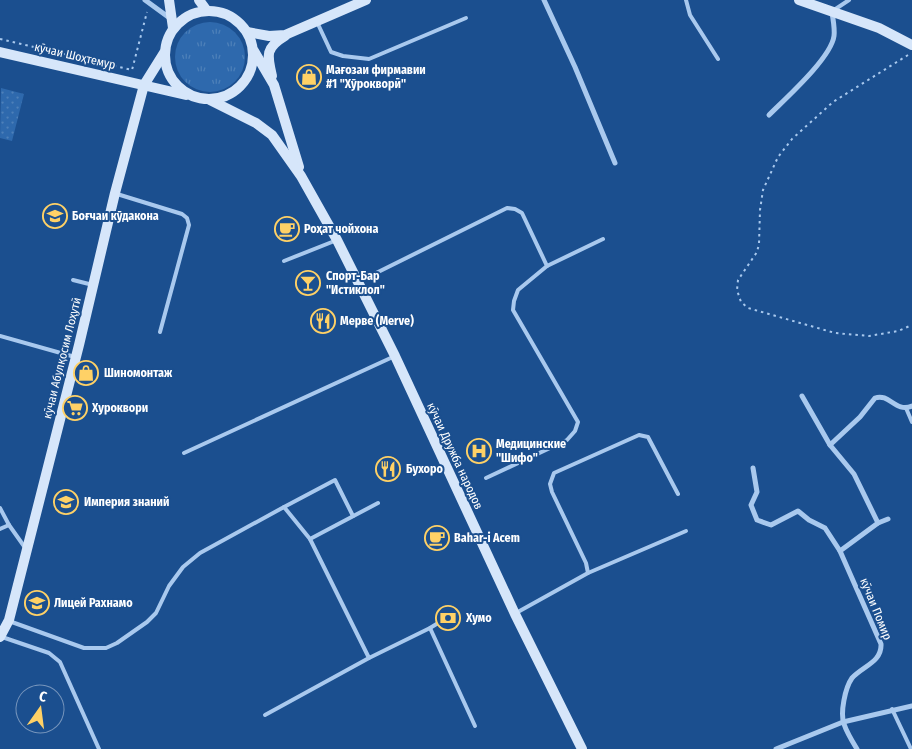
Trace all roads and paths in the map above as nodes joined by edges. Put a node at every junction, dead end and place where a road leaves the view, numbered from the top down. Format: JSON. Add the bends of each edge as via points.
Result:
{"nodes":[{"id":1,"x":168,"y":0,"type":"edge"},
{"id":2,"x":199,"y":0,"type":"edge"},
{"id":3,"x":366,"y":0,"type":"edge"},
{"id":4,"x":544,"y":0,"type":"edge"},
{"id":5,"x":686,"y":0,"type":"edge"},
{"id":6,"x":799,"y":0,"type":"edge"},
{"id":7,"x":849,"y":0,"type":"edge"},
{"id":8,"x":146,"y":1,"type":"edge"},
{"id":9,"x":207,"y":11,"type":"junction"},
{"id":10,"x":832,"y":12,"type":"junction"},
{"id":11,"x":466,"y":18,"type":"dead end"},
{"id":12,"x":317,"y":22,"type":"junction"},
{"id":13,"x":173,"y":24,"type":"junction"},
{"id":14,"x":248,"y":32,"type":"junction"},
{"id":15,"x":285,"y":35,"type":"junction"},
{"id":16,"x":0,"y":40,"type":"edge"},
{"id":17,"x":912,"y":45,"type":"edge"},
{"id":18,"x":254,"y":51,"type":"junction"},
{"id":19,"x":0,"y":52,"type":"edge"},
{"id":20,"x":912,"y":52,"type":"edge"},
{"id":21,"x":164,"y":53,"type":"junction"},
{"id":22,"x":718,"y":59,"type":"dead end"},
{"id":23,"x":144,"y":85,"type":"junction"},
{"id":24,"x":274,"y":85,"type":"junction"},
{"id":25,"x":189,"y":96,"type":"junction"},
{"id":26,"x":210,"y":100,"type":"junction"},
{"id":27,"x":769,"y":115,"type":"dead end"},
{"id":28,"x":615,"y":163,"type":"dead end"},
{"id":29,"x":301,"y":176,"type":"junction"},
{"id":30,"x":115,"y":193,"type":"junction"},
{"id":31,"x":603,"y":238,"type":"dead end"},
{"id":32,"x":337,"y":240,"type":"junction"},
{"id":33,"x":284,"y":261,"type":"dead end"},
{"id":34,"x":547,"y":266,"type":"junction"},
{"id":35,"x":73,"y":280,"type":"dead end"},
{"id":36,"x":358,"y":282,"type":"junction"},
{"id":37,"x":93,"y":285,"type":"junction"},
{"id":38,"x":912,"y":325,"type":"edge"},
{"id":39,"x":160,"y":332,"type":"dead end"},
{"id":40,"x":0,"y":336,"type":"edge"},
{"id":41,"x":395,"y":356,"type":"junction"},
{"id":42,"x":75,"y":357,"type":"junction"},
{"id":43,"x":802,"y":396,"type":"dead end"},
{"id":44,"x":912,"y":406,"type":"edge"},
{"id":45,"x":906,"y":408,"type":"junction"},
{"id":46,"x":912,"y":422,"type":"edge"},
{"id":47,"x":830,"y":445,"type":"junction"},
{"id":48,"x":184,"y":453,"type":"dead end"},
{"id":49,"x":752,"y":468,"type":"dead end"},
{"id":50,"x":486,"y":478,"type":"dead end"},
{"id":51,"x":678,"y":494,"type":"dead end"},
{"id":52,"x":378,"y":503,"type":"dead end"},
{"id":53,"x":284,"y":507,"type":"junction"},
{"id":54,"x":0,"y":508,"type":"edge"},
{"id":55,"x":353,"y":516,"type":"junction"},
{"id":56,"x":888,"y":519,"type":"dead end"},
{"id":57,"x":878,"y":523,"type":"junction"},
{"id":58,"x":9,"y":525,"type":"junction"},
{"id":59,"x":0,"y":529,"type":"edge"},
{"id":60,"x":686,"y":531,"type":"dead end"},
{"id":61,"x":310,"y":539,"type":"junction"},
{"id":62,"x":26,"y":550,"type":"junction"},
{"id":63,"x":840,"y":551,"type":"junction"},
{"id":64,"x":588,"y":573,"type":"junction"},
{"id":65,"x":515,"y":614,"type":"junction"},
{"id":66,"x":448,"y":617,"type":"dead end"},
{"id":67,"x":8,"y":620,"type":"junction"},
{"id":68,"x":430,"y":628,"type":"junction"},
{"id":69,"x":0,"y":637,"type":"edge"},
{"id":70,"x":369,"y":658,"type":"junction"},
{"id":71,"x":912,"y":706,"type":"edge"},
{"id":72,"x":892,"y":710,"type":"junction"},
{"id":73,"x":265,"y":715,"type":"dead end"},
{"id":74,"x":843,"y":722,"type":"junction"},
{"id":75,"x":475,"y":726,"type":"dead end"},
{"id":76,"x":99,"y":749,"type":"edge"},
{"id":77,"x":582,"y":749,"type":"edge"},
{"id":78,"x":776,"y":749,"type":"edge"},
{"id":79,"x":856,"y":749,"type":"edge"},
{"id":80,"x":911,"y":749,"type":"edge"}],
"edges":[{"from":1,"to":13,"type":"main road"},
{"from":2,"to":9,"type":"main road"},
{"from":3,"to":12,"type":"main road"},
{"from":4,"to":28,"type":"street"},
{"from":5,"to":22,"type":"lane","via":[[690,15]]},
{"from":6,"to":10,"type":"main road"},
{"from":7,"to":10,"type":"lane"},
{"from":8,"to":13,"type":"street"},
{"from":8,"to":16,"type":"path","via":[[132,70]]},
{"from":9,"to":13,"type":"main road"},
{"from":9,"to":14,"type":"main road","via":[[230,16]]},
{"from":10,"to":17,"type":"main road","via":[[879,28]]},
{"from":10,"to":27,"type":"street","via":[[834,37],[830,50]]},
{"from":11,"to":12,"type":"lane","via":[[369,60],[331,52]]},
{"from":12,"to":15,"type":"main road"},
{"from":13,"to":21,"type":"main road"},
{"from":14,"to":15,"type":"main road"},
{"from":14,"to":18,"type":"main road"},
{"from":15,"to":24,"type":"main road","via":[[270,50],[268,60]]},
{"from":18,"to":24,"type":"main road"},
{"from":18,"to":26,"type":"main road","via":[[252,69],[242,85],[228,96]]},
{"from":19,"to":23,"type":"main road","name":"кӯчаи Шоҳтемур"},
{"from":20,"to":38,"type":"path","via":[[833,102],[792,139],[778,157],[763,190],[759,244],[738,280],[737,290],[741,302],[748,308],[835,333],[870,336]]},
{"from":21,"to":23,"type":"main road","name":"кӯчаи Абулқосим Лоҳутӣ"},
{"from":21,"to":25,"type":"main road","via":[[170,78]]},
{"from":23,"to":25,"type":"main road","name":"кӯчаи Шоҳтемур"},
{"from":23,"to":30,"type":"main road","name":"кӯчаи Абулқосим Лоҳутӣ"},
{"from":24,"to":29,"type":"main road"},
{"from":25,"to":26,"type":"main road"},
{"from":26,"to":29,"type":"main road","via":[[256,123],[272,135]]},
{"from":29,"to":32,"type":"main road","name":"кӯчаи Дружба народов"},
{"from":30,"to":37,"type":"main road","name":"кӯчаи Абулқосим Лоҳутӣ"},
{"from":30,"to":39,"type":"lane","via":[[187,218],[189,225]]},
{"from":31,"to":34,"type":"lane"},
{"from":32,"to":33,"type":"lane"},
{"from":32,"to":36,"type":"main road","name":"кӯчаи Дружба народов"},
{"from":34,"to":36,"type":"lane","via":[[522,213],[507,208]]},
{"from":34,"to":50,"type":"lane","via":[[518,290],[513,310],[578,422],[567,440]]},
{"from":35,"to":37,"type":"lane"},
{"from":36,"to":41,"type":"main road","name":"кӯчаи Дружба народов"},
{"from":37,"to":42,"type":"main road","name":"кӯчаи Абулқосим Лоҳутӣ"},
{"from":40,"to":42,"type":"lane"},
{"from":41,"to":48,"type":"lane"},
{"from":41,"to":65,"type":"main road","name":"кӯчаи Дружба народов"},
{"from":42,"to":62,"type":"main road","name":"кӯчаи Абулқосим Лоҳутӣ"},
{"from":43,"to":47,"type":"street"},
{"from":44,"to":45,"type":"street"},
{"from":45,"to":46,"type":"lane"},
{"from":45,"to":47,"type":"street","via":[[875,398]]},
{"from":47,"to":57,"type":"street","via":[[854,474]]},
{"from":49,"to":63,"type":"street","name":"кӯчаи Помир","via":[[757,492],[751,505],[757,520],[771,525],[798,511],[825,528]]},
{"from":51,"to":64,"type":"lane","via":[[648,437],[639,436],[554,473],[550,484],[552,492]]},
{"from":52,"to":55,"type":"lane"},
{"from":53,"to":55,"type":"lane","via":[[335,480]]},
{"from":53,"to":61,"type":"lane"},
{"from":53,"to":67,"type":"lane","via":[[200,553],[183,567],[169,586],[156,613],[106,648],[84,648]]},
{"from":54,"to":58,"type":"lane"},
{"from":55,"to":61,"type":"lane"},
{"from":56,"to":57,"type":"street"},
{"from":57,"to":63,"type":"street"},
{"from":58,"to":59,"type":"lane"},
{"from":58,"to":62,"type":"lane"},
{"from":60,"to":64,"type":"lane"},
{"from":61,"to":70,"type":"lane"},
{"from":62,"to":67,"type":"main road","name":"кӯчаи Абулқосим Лоҳутӣ"},
{"from":63,"to":74,"type":"street","name":"кӯчаи Помир","via":[[881,644],[879,657],[852,679],[843,700]]},
{"from":64,"to":65,"type":"lane"},
{"from":65,"to":77,"type":"main road","name":"кӯчаи Дружба народов"},
{"from":66,"to":68,"type":"lane"},
{"from":67,"to":69,"type":"main road","name":"кӯчаи Абулқосим Лоҳутӣ"},
{"from":68,"to":70,"type":"lane"},
{"from":68,"to":75,"type":"lane"},
{"from":69,"to":76,"type":"lane","via":[[49,653],[60,662]]},
{"from":70,"to":73,"type":"lane"},
{"from":71,"to":72,"type":"street"},
{"from":72,"to":74,"type":"street"},
{"from":72,"to":80,"type":"lane"},
{"from":74,"to":78,"type":"street"},
{"from":74,"to":79,"type":"street"}]}
